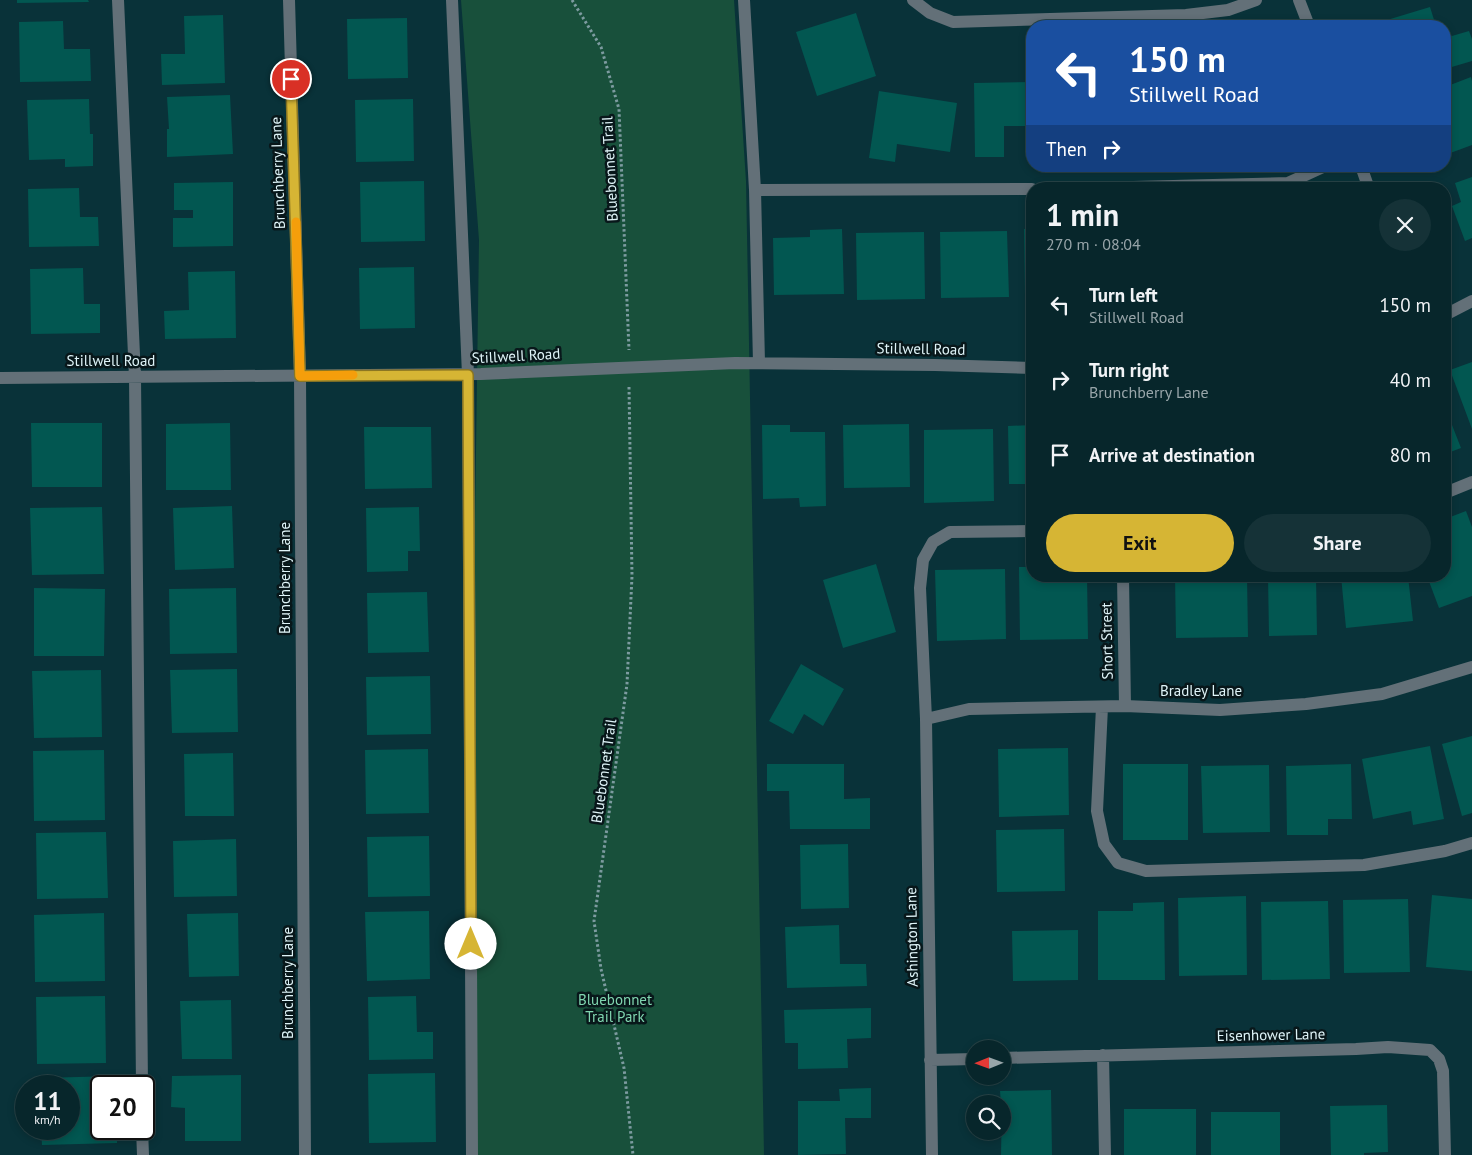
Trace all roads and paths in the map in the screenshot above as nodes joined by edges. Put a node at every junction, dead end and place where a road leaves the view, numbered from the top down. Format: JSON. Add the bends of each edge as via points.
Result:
{"nodes":[{"id":1,"x":118,"y":0,"type":"edge"},
{"id":2,"x":289,"y":0,"type":"edge"},
{"id":3,"x":452,"y":0,"type":"edge"},
{"id":4,"x":572,"y":0,"type":"edge"},
{"id":5,"x":744,"y":0,"type":"edge"},
{"id":6,"x":913,"y":0,"type":"edge"},
{"id":7,"x":1256,"y":0,"type":"edge"},
{"id":8,"x":1299,"y":0,"type":"edge"},
{"id":9,"x":1307,"y":20,"type":"edge"},
{"id":10,"x":1311,"y":172,"type":"edge"},
{"id":11,"x":1290,"y":182,"type":"edge"},
{"id":12,"x":1026,"y":189,"type":"edge"},
{"id":13,"x":755,"y":190,"type":"junction"},
{"id":14,"x":1472,"y":301,"type":"edge"},
{"id":15,"x":1451,"y":312,"type":"edge"},
{"id":16,"x":629,"y":347,"type":"dead end"},
{"id":17,"x":759,"y":363,"type":"junction"},
{"id":18,"x":1026,"y":368,"type":"edge"},
{"id":19,"x":468,"y":375,"type":"junction"},
{"id":20,"x":300,"y":376,"type":"junction"},
{"id":21,"x":135,"y":377,"type":"junction"},
{"id":22,"x":0,"y":378,"type":"edge"},
{"id":23,"x":629,"y":386,"type":"dead end"},
{"id":24,"x":1472,"y":482,"type":"edge"},
{"id":25,"x":1451,"y":491,"type":"edge"},
{"id":26,"x":1026,"y":532,"type":"edge"},
{"id":27,"x":1123,"y":582,"type":"edge"},
{"id":28,"x":1472,"y":667,"type":"edge"},
{"id":29,"x":1124,"y":706,"type":"junction"},
{"id":30,"x":1102,"y":707,"type":"junction"},
{"id":31,"x":926,"y":719,"type":"junction"},
{"id":32,"x":1472,"y":843,"type":"edge"},
{"id":33,"x":1103,"y":1056,"type":"junction"},
{"id":34,"x":1011,"y":1058,"type":"edge"},
{"id":35,"x":966,"y":1059,"type":"edge"},
{"id":36,"x":930,"y":1060,"type":"junction"},
{"id":37,"x":142,"y":1075,"type":"edge"},
{"id":38,"x":142,"y":1140,"type":"edge"},
{"id":39,"x":143,"y":1155,"type":"edge"},
{"id":40,"x":305,"y":1155,"type":"edge"},
{"id":41,"x":472,"y":1155,"type":"edge"},
{"id":42,"x":633,"y":1155,"type":"edge"},
{"id":43,"x":932,"y":1155,"type":"edge"},
{"id":44,"x":1106,"y":1155,"type":"edge"},
{"id":45,"x":1445,"y":1155,"type":"edge"}],
"edges":[{"from":1,"to":21,"type":"street"},
{"from":2,"to":20,"type":"street","name":"Brunchberry Lane"},
{"from":3,"to":19,"type":"street"},
{"from":4,"to":16,"type":"path","name":"Bluebonnet Trail","via":[[601,47],[618,109]]},
{"from":5,"to":13,"type":"street"},
{"from":6,"to":7,"type":"street","via":[[930,13],[953,22],[1186,15],[1228,10]]},
{"from":8,"to":9,"type":"street"},
{"from":10,"to":11,"type":"street"},
{"from":12,"to":13,"type":"street"},
{"from":13,"to":17,"type":"street"},
{"from":14,"to":15,"type":"street"},
{"from":17,"to":18,"type":"street","name":"Stillwell Road"},
{"from":17,"to":19,"type":"street","name":"Stillwell Road"},
{"from":19,"to":20,"type":"street","name":"Stillwell Road"},
{"from":19,"to":41,"type":"street"},
{"from":20,"to":21,"type":"street","name":"Stillwell Road"},
{"from":20,"to":40,"type":"street","name":"Brunchberry Lane"},
{"from":21,"to":22,"type":"street","name":"Stillwell Road"},
{"from":21,"to":37,"type":"street"},
{"from":23,"to":42,"type":"path","name":"Bluebonnet Trail","via":[[632,576],[627,684],[594,921],[600,969],[624,1068]]},
{"from":24,"to":25,"type":"street"},
{"from":26,"to":31,"type":"street","name":"Ashington Lane","via":[[950,532],[933,542],[923,560],[921,645]]},
{"from":27,"to":29,"type":"street","name":"Short Street"},
{"from":28,"to":29,"type":"street","name":"Bradley Lane","via":[[1382,694],[1306,704],[1220,710]]},
{"from":29,"to":30,"type":"street","name":"Bradley Lane"},
{"from":30,"to":31,"type":"street","name":"Bradley Lane","via":[[969,709]]},
{"from":30,"to":32,"type":"street","via":[[1097,811],[1104,844],[1118,863],[1146,871],[1364,865]]},
{"from":31,"to":36,"type":"street","name":"Ashington Lane"},
{"from":33,"to":34,"type":"street","name":"Eisenhower Lane"},
{"from":33,"to":44,"type":"street"},
{"from":33,"to":45,"type":"street","name":"Eisenhower Lane","via":[[1388,1047],[1430,1050],[1439,1059],[1443,1070]]},
{"from":35,"to":36,"type":"street"},
{"from":36,"to":43,"type":"street","name":"Ashington Lane"},
{"from":38,"to":39,"type":"street"}]}
